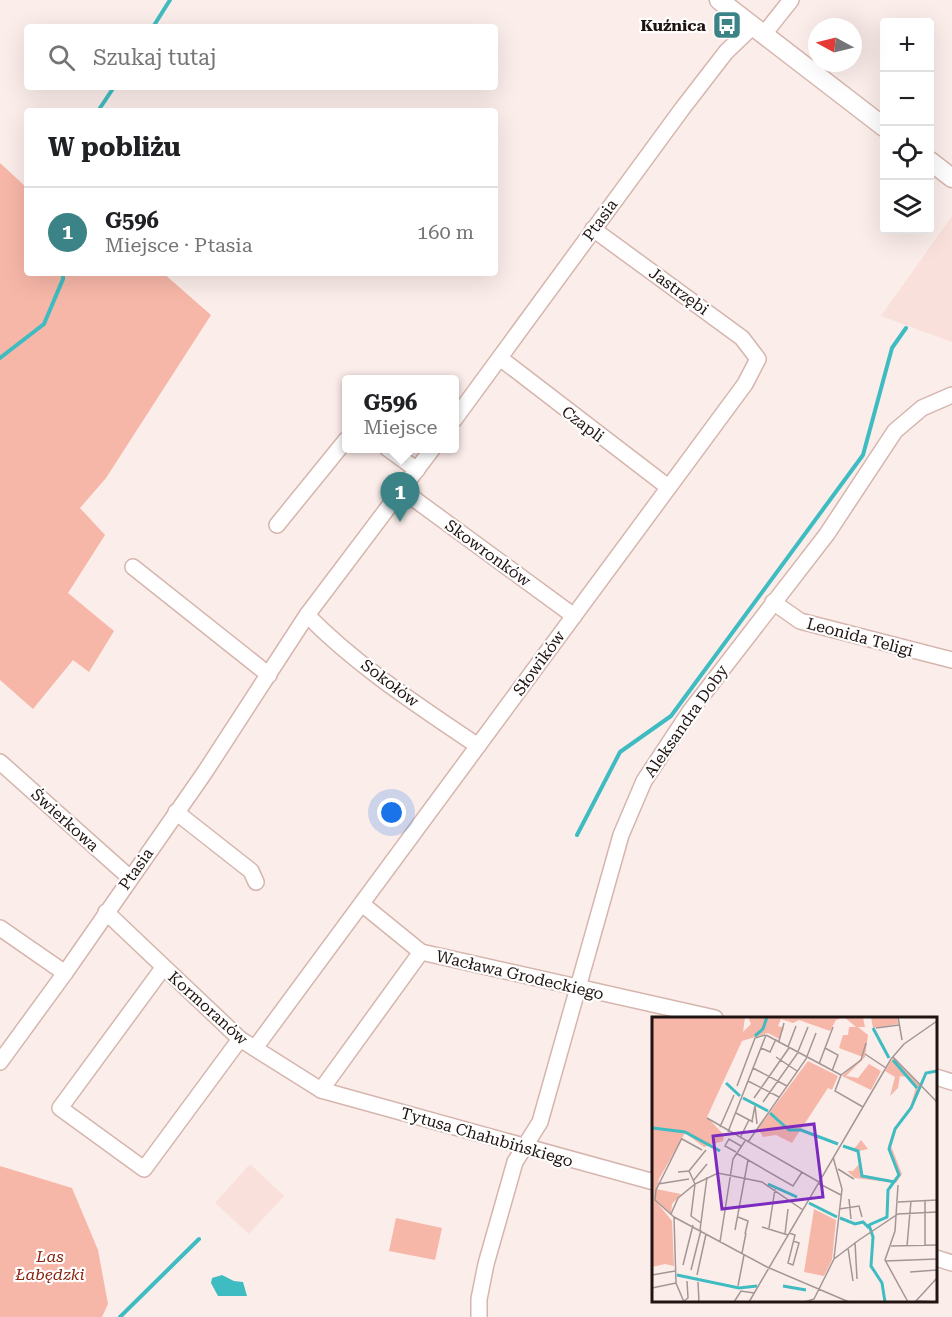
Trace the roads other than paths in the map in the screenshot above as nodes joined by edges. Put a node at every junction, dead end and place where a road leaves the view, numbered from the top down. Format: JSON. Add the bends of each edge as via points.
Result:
{"nodes":[{"id":1,"x":719,"y":0,"type":"edge"},
{"id":2,"x":791,"y":0,"type":"edge"},
{"id":3,"x":758,"y":30,"type":"junction"},
{"id":4,"x":884,"y":126,"type":"edge"},
{"id":5,"x":934,"y":164,"type":"edge"},
{"id":6,"x":952,"y":178,"type":"edge"},
{"id":7,"x":594,"y":229,"type":"junction"},
{"id":8,"x":500,"y":358,"type":"junction"},
{"id":9,"x":758,"y":359,"type":"joint"},
{"id":10,"x":952,"y":395,"type":"edge"},
{"id":11,"x":459,"y":413,"type":"edge"},
{"id":12,"x":342,"y":445,"type":"edge"},
{"id":13,"x":394,"y":453,"type":"edge"},
{"id":14,"x":430,"y":453,"type":"edge"},
{"id":15,"x":417,"y":471,"type":"junction"},
{"id":16,"x":668,"y":487,"type":"junction"},
{"id":17,"x":402,"y":490,"type":"junction"},
{"id":18,"x":278,"y":525,"type":"dead end"},
{"id":19,"x":133,"y":567,"type":"dead end"},
{"id":20,"x":773,"y":602,"type":"junction"},
{"id":21,"x":307,"y":615,"type":"junction"},
{"id":22,"x":574,"y":616,"type":"junction"},
{"id":23,"x":952,"y":660,"type":"edge"},
{"id":24,"x":269,"y":675,"type":"junction"},
{"id":25,"x":478,"y":746,"type":"junction"},
{"id":26,"x":0,"y":762,"type":"edge"},
{"id":27,"x":176,"y":812,"type":"junction"},
{"id":28,"x":129,"y":877,"type":"junction"},
{"id":29,"x":256,"y":882,"type":"dead end"},
{"id":30,"x":362,"y":904,"type":"junction"},
{"id":31,"x":106,"y":912,"type":"junction"},
{"id":32,"x":0,"y":928,"type":"edge"},
{"id":33,"x":422,"y":952,"type":"junction"},
{"id":34,"x":164,"y":968,"type":"junction"},
{"id":35,"x":65,"y":973,"type":"junction"},
{"id":36,"x":579,"y":989,"type":"junction"},
{"id":37,"x":709,"y":1017,"type":"edge"},
{"id":38,"x":240,"y":1039,"type":"junction"},
{"id":39,"x":255,"y":1048,"type":"junction"},
{"id":40,"x":0,"y":1062,"type":"edge"},
{"id":41,"x":937,"y":1077,"type":"edge"},
{"id":42,"x":952,"y":1082,"type":"edge"},
{"id":43,"x":321,"y":1090,"type":"junction"},
{"id":44,"x":522,"y":1147,"type":"junction"},
{"id":45,"x":652,"y":1181,"type":"edge"},
{"id":46,"x":937,"y":1258,"type":"edge"},
{"id":47,"x":952,"y":1263,"type":"edge"},
{"id":48,"x":479,"y":1317,"type":"edge"}],
"edges":[{"from":1,"to":3,"type":"main road"},
{"from":2,"to":3,"type":"street","name":"Ptasia"},
{"from":3,"to":4,"type":"main road"},
{"from":3,"to":7,"type":"street","name":"Ptasia","via":[[718,62]]},
{"from":5,"to":6,"type":"main road"},
{"from":7,"to":8,"type":"street","name":"Ptasia"},
{"from":7,"to":9,"type":"street","name":"Jastrzębi","via":[[742,338]]},
{"from":8,"to":11,"type":"street","name":"Ptasia"},
{"from":8,"to":16,"type":"street","name":"Czapli"},
{"from":9,"to":16,"type":"street","name":"Słowików","via":[[745,384]]},
{"from":10,"to":20,"type":"street","name":"Aleksandra Doby","via":[[922,408],[895,431],[827,534]]},
{"from":12,"to":18,"type":"street"},
{"from":13,"to":15,"type":"street"},
{"from":14,"to":15,"type":"street","name":"Ptasia"},
{"from":15,"to":17,"type":"street","name":"Ptasia"},
{"from":16,"to":22,"type":"street","name":"Słowików"},
{"from":17,"to":21,"type":"street","name":"Ptasia"},
{"from":17,"to":22,"type":"street","name":"Skowronków"},
{"from":19,"to":24,"type":"street"},
{"from":20,"to":23,"type":"street","name":"Leonida Teligi","via":[[800,621]]},
{"from":20,"to":36,"type":"street","name":"Aleksandra Doby","via":[[659,755],[644,781],[621,835]]},
{"from":21,"to":24,"type":"street","name":"Ptasia"},
{"from":21,"to":25,"type":"street","name":"Sokołów","via":[[330,639]]},
{"from":22,"to":25,"type":"street","name":"Słowików"},
{"from":24,"to":27,"type":"street","name":"Ptasia"},
{"from":25,"to":30,"type":"street","name":"Słowików"},
{"from":26,"to":28,"type":"street","name":"Świerkowa"},
{"from":27,"to":28,"type":"street","name":"Ptasia"},
{"from":27,"to":29,"type":"street","via":[[251,871]]},
{"from":28,"to":31,"type":"street","name":"Ptasia"},
{"from":30,"to":33,"type":"street"},
{"from":30,"to":39,"type":"street","name":"Słowików"},
{"from":31,"to":34,"type":"street","name":"Kormoranów"},
{"from":31,"to":35,"type":"street","name":"Ptasia"},
{"from":32,"to":35,"type":"street"},
{"from":33,"to":36,"type":"street","name":"Wacława Grodeckiego"},
{"from":33,"to":43,"type":"street","name":"Wacława Grodeckiego"},
{"from":34,"to":38,"type":"street","name":"Kormoranów"},
{"from":34,"to":38,"type":"street","via":[[60,1108],[144,1169]]},
{"from":35,"to":40,"type":"street","name":"Ptasia"},
{"from":36,"to":37,"type":"street","name":"Wacława Grodeckiego"},
{"from":36,"to":44,"type":"street","name":"Aleksandra Doby","via":[[540,1122]]},
{"from":38,"to":39,"type":"street","name":"Kormoranów"},
{"from":39,"to":43,"type":"street","name":"Kormoranów"},
{"from":41,"to":42,"type":"street"},
{"from":43,"to":44,"type":"street","name":"Tytusa Chałubińskiego"},
{"from":44,"to":45,"type":"street","name":"Tytusa Chałubińskiego"},
{"from":44,"to":48,"type":"street","name":"Aleksandra Doby","via":[[486,1264],[478,1299]]},
{"from":46,"to":47,"type":"street"}]}
